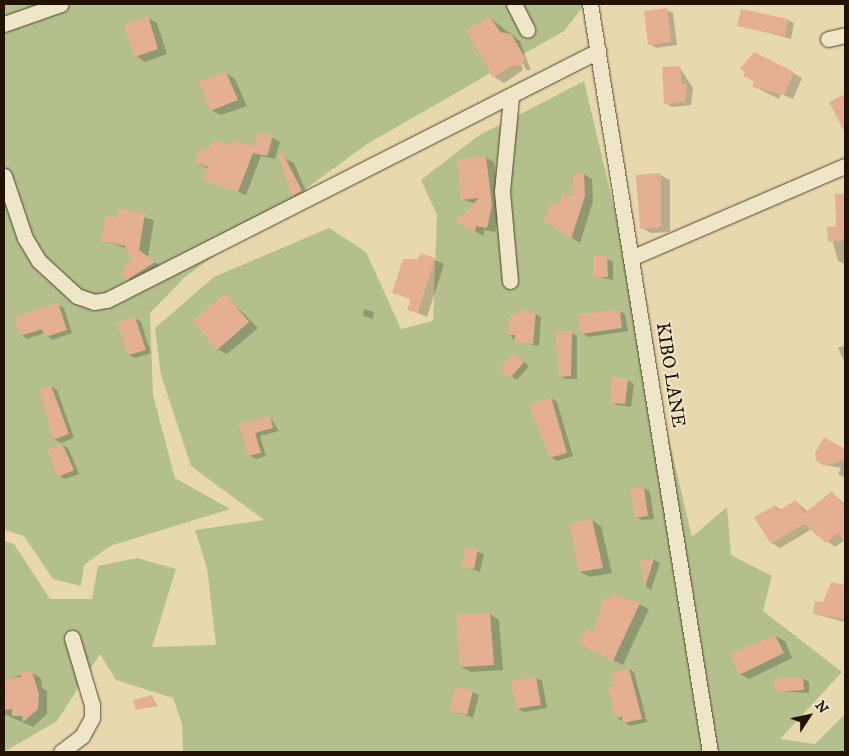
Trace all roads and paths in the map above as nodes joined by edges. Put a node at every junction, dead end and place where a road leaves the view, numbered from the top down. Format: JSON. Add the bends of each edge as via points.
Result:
{"nodes":[{"id":1,"x":61,"y":4,"type":"edge"},
{"id":2,"x":514,"y":4,"type":"edge"},
{"id":3,"x":590,"y":4,"type":"edge"},
{"id":4,"x":4,"y":24,"type":"edge"},
{"id":5,"x":527,"y":30,"type":"dead end"},
{"id":6,"x":845,"y":35,"type":"edge"},
{"id":7,"x":828,"y":39,"type":"dead end"},
{"id":8,"x":598,"y":51,"type":"junction"},
{"id":9,"x":511,"y":98,"type":"junction"},
{"id":10,"x":845,"y":166,"type":"edge"},
{"id":11,"x":4,"y":176,"type":"edge"},
{"id":12,"x":631,"y":258,"type":"junction"},
{"id":13,"x":510,"y":281,"type":"dead end"},
{"id":14,"x":72,"y":638,"type":"dead end"},
{"id":15,"x":61,"y":752,"type":"edge"},
{"id":16,"x":710,"y":752,"type":"edge"}],
"edges":[{"from":1,"to":4,"type":"street"},
{"from":2,"to":5,"type":"street"},
{"from":3,"to":8,"type":"street","name":"KIBO LANE"},
{"from":6,"to":7,"type":"street"},
{"from":8,"to":9,"type":"street"},
{"from":8,"to":12,"type":"street","name":"KIBO LANE"},
{"from":9,"to":11,"type":"street","via":[[131,289],[94,302],[77,296],[39,261],[25,238]]},
{"from":9,"to":13,"type":"street","via":[[502,191]]},
{"from":10,"to":12,"type":"street"},
{"from":12,"to":16,"type":"street","name":"KIBO LANE"},
{"from":14,"to":15,"type":"street","via":[[92,705],[92,718],[82,736]]}]}
